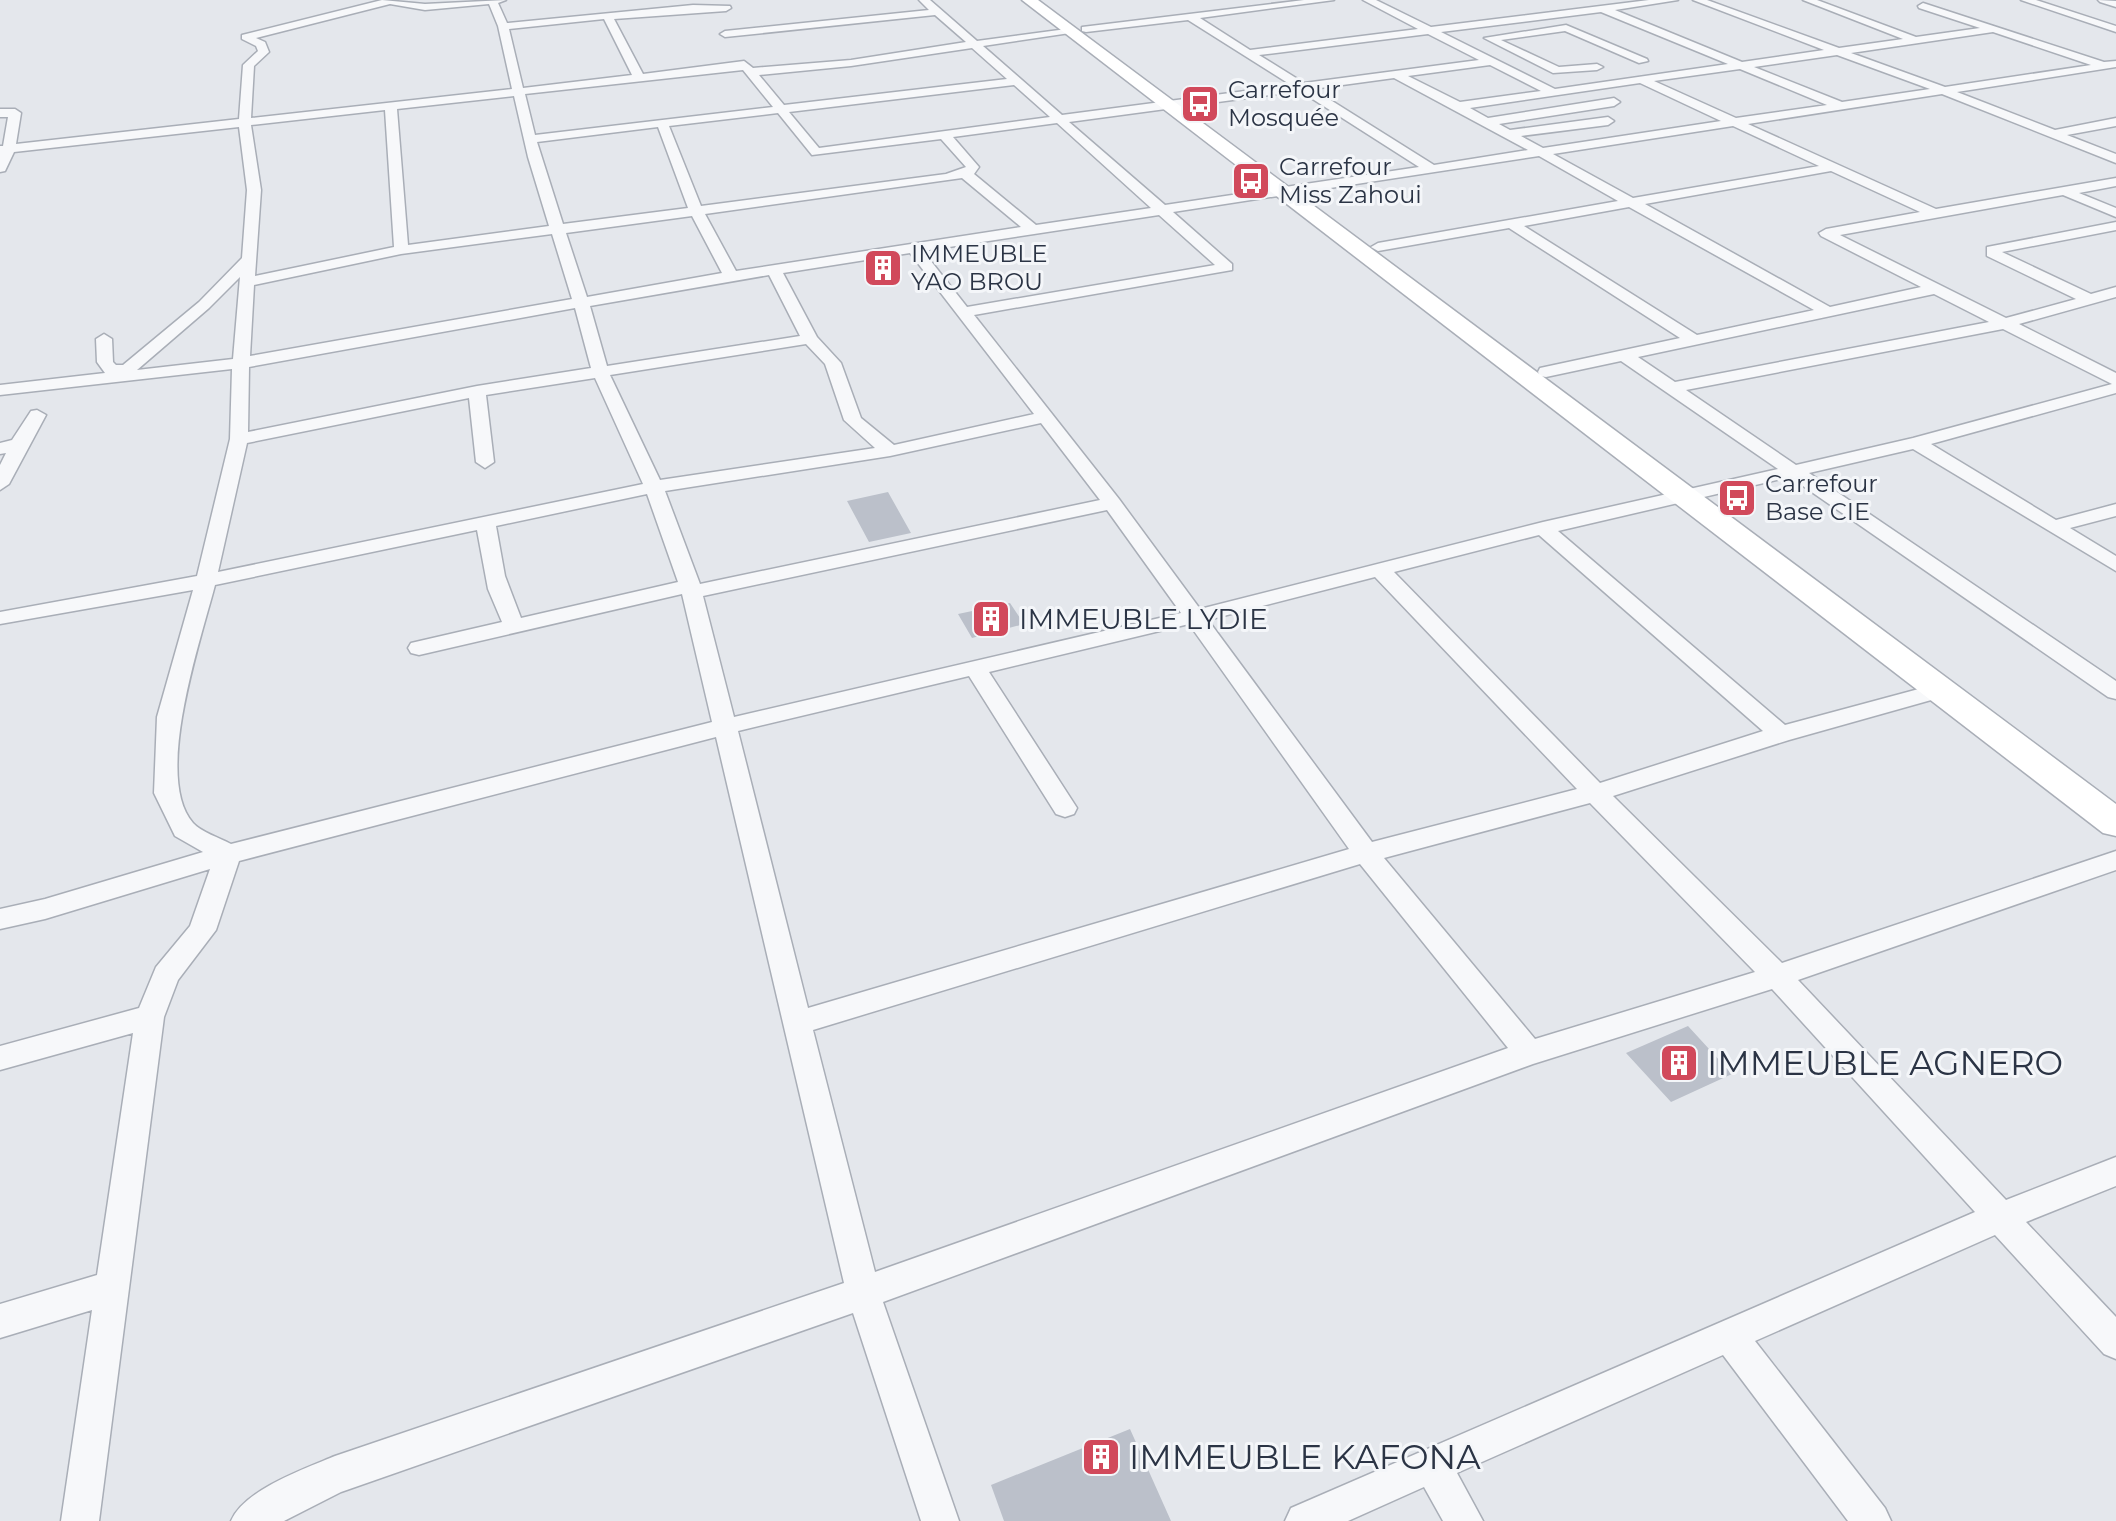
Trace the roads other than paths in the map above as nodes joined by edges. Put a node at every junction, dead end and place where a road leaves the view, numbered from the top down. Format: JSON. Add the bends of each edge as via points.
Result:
{"nodes":[{"id":1,"x":492,"y":0,"type":"edge"},
{"id":2,"x":501,"y":0,"type":"edge"},
{"id":3,"x":924,"y":0,"type":"edge"},
{"id":4,"x":1029,"y":0,"type":"edge"},
{"id":5,"x":1048,"y":0,"type":"edge"},
{"id":6,"x":1261,"y":0,"type":"edge"},
{"id":7,"x":1329,"y":0,"type":"edge"},
{"id":8,"x":1368,"y":0,"type":"edge"},
{"id":9,"x":1583,"y":0,"type":"edge"},
{"id":10,"x":1673,"y":0,"type":"edge"},
{"id":11,"x":1698,"y":0,"type":"edge"},
{"id":12,"x":1808,"y":0,"type":"edge"},
{"id":13,"x":2026,"y":0,"type":"edge"},
{"id":14,"x":2103,"y":0,"type":"edge"},
{"id":15,"x":723,"y":4,"type":"edge"},
{"id":16,"x":2116,"y":4,"type":"edge"},
{"id":17,"x":1923,"y":6,"type":"dead end"},
{"id":18,"x":1273,"y":7,"type":"junction"},
{"id":19,"x":1605,"y":9,"type":"junction"},
{"id":20,"x":937,"y":12,"type":"junction"},
{"id":21,"x":608,"y":17,"type":"junction"},
{"id":22,"x":1191,"y":17,"type":"junction"},
{"id":23,"x":503,"y":26,"type":"junction"},
{"id":24,"x":1429,"y":29,"type":"junction"},
{"id":25,"x":1994,"y":29,"type":"junction"},
{"id":26,"x":2116,"y":29,"type":"edge"},
{"id":27,"x":1078,"y":30,"type":"junction"},
{"id":28,"x":1536,"y":31,"type":"junction"},
{"id":29,"x":725,"y":34,"type":"junction"},
{"id":30,"x":1913,"y":39,"type":"junction"},
{"id":31,"x":1561,"y":42,"type":"dead end"},
{"id":32,"x":976,"y":43,"type":"junction"},
{"id":33,"x":732,"y":45,"type":"dead end"},
{"id":34,"x":1834,"y":50,"type":"junction"},
{"id":35,"x":1706,"y":52,"type":"junction"},
{"id":36,"x":1248,"y":53,"type":"junction"},
{"id":37,"x":1586,"y":54,"type":"dead end"},
{"id":38,"x":1690,"y":55,"type":"dead end"},
{"id":39,"x":1659,"y":59,"type":"dead end"},
{"id":40,"x":1494,"y":61,"type":"junction"},
{"id":41,"x":1643,"y":61,"type":"junction"},
{"id":42,"x":745,"y":64,"type":"junction"},
{"id":43,"x":1621,"y":64,"type":"dead end"},
{"id":44,"x":1736,"y":65,"type":"junction"},
{"id":45,"x":2112,"y":66,"type":"edge"},
{"id":46,"x":1393,"y":73,"type":"junction"},
{"id":47,"x":639,"y":78,"type":"junction"},
{"id":48,"x":1638,"y":78,"type":"junction"},
{"id":49,"x":1018,"y":81,"type":"junction"},
{"id":50,"x":1303,"y":87,"type":"junction"},
{"id":51,"x":1940,"y":89,"type":"junction"},
{"id":52,"x":1551,"y":91,"type":"junction"},
{"id":53,"x":519,"y":93,"type":"junction"},
{"id":54,"x":1175,"y":102,"type":"junction"},
{"id":55,"x":1614,"y":102,"type":"dead end"},
{"id":56,"x":1458,"y":106,"type":"junction"},
{"id":57,"x":1840,"y":106,"type":"junction"},
{"id":58,"x":391,"y":107,"type":"junction"},
{"id":59,"x":778,"y":109,"type":"junction"},
{"id":60,"x":0,"y":113,"type":"edge"},
{"id":61,"x":1059,"y":118,"type":"junction"},
{"id":62,"x":1608,"y":121,"type":"dead end"},
{"id":63,"x":1486,"y":122,"type":"junction"},
{"id":64,"x":1737,"y":122,"type":"junction"},
{"id":65,"x":2116,"y":122,"type":"edge"},
{"id":66,"x":245,"y":123,"type":"junction"},
{"id":67,"x":662,"y":123,"type":"junction"},
{"id":68,"x":943,"y":134,"type":"junction"},
{"id":69,"x":1509,"y":134,"type":"junction"},
{"id":70,"x":2054,"y":134,"type":"junction"},
{"id":71,"x":529,"y":139,"type":"junction"},
{"id":72,"x":5,"y":149,"type":"edge"},
{"id":73,"x":816,"y":152,"type":"junction"},
{"id":74,"x":1540,"y":152,"type":"junction"},
{"id":75,"x":2116,"y":159,"type":"edge"},
{"id":76,"x":1834,"y":167,"type":"junction"},
{"id":77,"x":0,"y":168,"type":"edge"},
{"id":78,"x":1432,"y":169,"type":"junction"},
{"id":79,"x":964,"y":173,"type":"junction"},
{"id":80,"x":823,"y":182,"type":"junction"},
{"id":81,"x":2116,"y":182,"type":"edge"},
{"id":82,"x":2062,"y":190,"type":"junction"},
{"id":83,"x":1293,"y":192,"type":"junction"},
{"id":84,"x":1635,"y":204,"type":"junction"},
{"id":85,"x":696,"y":210,"type":"junction"},
{"id":86,"x":1165,"y":211,"type":"junction"},
{"id":87,"x":1933,"y":213,"type":"junction"},
{"id":88,"x":2116,"y":213,"type":"edge"},
{"id":89,"x":1515,"y":226,"type":"junction"},
{"id":90,"x":2116,"y":226,"type":"edge"},
{"id":91,"x":557,"y":229,"type":"junction"},
{"id":92,"x":1034,"y":231,"type":"junction"},
{"id":93,"x":1378,"y":247,"type":"junction"},
{"id":94,"x":914,"y":249,"type":"junction"},
{"id":95,"x":401,"y":250,"type":"junction"},
{"id":96,"x":249,"y":259,"type":"junction"},
{"id":97,"x":774,"y":270,"type":"junction"},
{"id":98,"x":731,"y":276,"type":"junction"},
{"id":99,"x":247,"y":282,"type":"junction"},
{"id":100,"x":1935,"y":289,"type":"junction"},
{"id":101,"x":2116,"y":292,"type":"edge"},
{"id":102,"x":2089,"y":299,"type":"junction"},
{"id":103,"x":581,"y":302,"type":"junction"},
{"id":104,"x":963,"y":312,"type":"junction"},
{"id":105,"x":1830,"y":313,"type":"junction"},
{"id":106,"x":2003,"y":324,"type":"junction"},
{"id":107,"x":104,"y":339,"type":"dead end"},
{"id":108,"x":810,"y":339,"type":"junction"},
{"id":109,"x":1697,"y":342,"type":"junction"},
{"id":110,"x":1625,"y":356,"type":"junction"},
{"id":111,"x":241,"y":363,"type":"junction"},
{"id":112,"x":600,"y":371,"type":"junction"},
{"id":113,"x":127,"y":372,"type":"junction"},
{"id":114,"x":1546,"y":372,"type":"junction"},
{"id":115,"x":2116,"y":380,"type":"edge"},
{"id":116,"x":1671,"y":388,"type":"junction"},
{"id":117,"x":2116,"y":388,"type":"edge"},
{"id":118,"x":0,"y":390,"type":"edge"},
{"id":119,"x":477,"y":391,"type":"junction"},
{"id":120,"x":37,"y":415,"type":"dead end"},
{"id":121,"x":1045,"y":417,"type":"junction"},
{"id":122,"x":239,"y":439,"type":"junction"},
{"id":123,"x":1916,"y":443,"type":"junction"},
{"id":124,"x":9,"y":446,"type":"edge"},
{"id":125,"x":890,"y":451,"type":"junction"},
{"id":126,"x":485,"y":462,"type":"dead end"},
{"id":127,"x":1791,"y":471,"type":"junction"},
{"id":128,"x":0,"y":484,"type":"edge"},
{"id":129,"x":654,"y":487,"type":"junction"},
{"id":130,"x":1693,"y":492,"type":"junction"},
{"id":131,"x":1112,"y":503,"type":"junction"},
{"id":132,"x":2116,"y":510,"type":"edge"},
{"id":133,"x":486,"y":522,"type":"junction"},
{"id":134,"x":2053,"y":527,"type":"junction"},
{"id":135,"x":1543,"y":528,"type":"junction"},
{"id":136,"x":2116,"y":565,"type":"edge"},
{"id":137,"x":1379,"y":569,"type":"junction"},
{"id":138,"x":206,"y":581,"type":"junction"},
{"id":139,"x":691,"y":589,"type":"junction"},
{"id":140,"x":1193,"y":617,"type":"junction"},
{"id":141,"x":0,"y":618,"type":"edge"},
{"id":142,"x":515,"y":626,"type":"junction"},
{"id":143,"x":419,"y":648,"type":"dead end"},
{"id":144,"x":975,"y":668,"type":"junction"},
{"id":145,"x":1941,"y":690,"type":"junction"},
{"id":146,"x":2116,"y":692,"type":"edge"},
{"id":147,"x":723,"y":727,"type":"junction"},
{"id":148,"x":1781,"y":734,"type":"junction"},
{"id":149,"x":2116,"y":792,"type":"edge"},
{"id":150,"x":1595,"y":793,"type":"junction"},
{"id":151,"x":1065,"y":808,"type":"dead end"},
{"id":152,"x":2116,"y":823,"type":"edge"},
{"id":153,"x":1366,"y":853,"type":"junction"},
{"id":154,"x":228,"y":854,"type":"junction"},
{"id":155,"x":2116,"y":860,"type":"edge"},
{"id":156,"x":0,"y":919,"type":"edge"},
{"id":157,"x":1777,"y":976,"type":"junction"},
{"id":158,"x":150,"y":1017,"type":"junction"},
{"id":159,"x":796,"y":1023,"type":"junction"},
{"id":160,"x":1529,"y":1053,"type":"junction"},
{"id":161,"x":0,"y":1058,"type":"edge"},
{"id":162,"x":2116,"y":1171,"type":"edge"},
{"id":163,"x":2000,"y":1217,"type":"junction"},
{"id":164,"x":110,"y":1288,"type":"junction"},
{"id":165,"x":863,"y":1293,"type":"junction"},
{"id":166,"x":0,"y":1321,"type":"edge"},
{"id":167,"x":1729,"y":1335,"type":"junction"},
{"id":168,"x":2116,"y":1342,"type":"edge"},
{"id":169,"x":1433,"y":1466,"type":"junction"},
{"id":170,"x":80,"y":1521,"type":"edge"},
{"id":171,"x":250,"y":1521,"type":"edge"},
{"id":172,"x":940,"y":1521,"type":"edge"},
{"id":173,"x":1304,"y":1521,"type":"edge"},
{"id":174,"x":1464,"y":1521,"type":"edge"},
{"id":175,"x":1872,"y":1521,"type":"edge"}],
"edges":[{"from":1,"to":2,"type":"street"},
{"from":1,"to":23,"type":"street"},
{"from":1,"to":66,"type":"street","via":[[425,7],[390,1],[248,35],[264,52],[249,65]]},
{"from":3,"to":20,"type":"street"},
{"from":4,"to":27,"type":"main road"},
{"from":5,"to":27,"type":"main road"},
{"from":6,"to":18,"type":"street"},
{"from":7,"to":18,"type":"street"},
{"from":8,"to":24,"type":"street"},
{"from":9,"to":19,"type":"street"},
{"from":10,"to":19,"type":"street"},
{"from":11,"to":34,"type":"street"},
{"from":12,"to":30,"type":"street"},
{"from":13,"to":26,"type":"street"},
{"from":14,"to":16,"type":"street"},
{"from":15,"to":21,"type":"street"},
{"from":15,"to":29,"type":"street","via":[[728,16],[722,23]]},
{"from":17,"to":25,"type":"street"},
{"from":18,"to":22,"type":"street"},
{"from":19,"to":24,"type":"street"},
{"from":19,"to":35,"type":"street"},
{"from":20,"to":29,"type":"street"},
{"from":20,"to":32,"type":"street"},
{"from":21,"to":23,"type":"street"},
{"from":21,"to":47,"type":"street"},
{"from":22,"to":27,"type":"street"},
{"from":22,"to":36,"type":"street"},
{"from":23,"to":53,"type":"street"},
{"from":24,"to":36,"type":"street"},
{"from":24,"to":40,"type":"street"},
{"from":25,"to":30,"type":"street"},
{"from":25,"to":45,"type":"street"},
{"from":27,"to":32,"type":"street"},
{"from":27,"to":54,"type":"main road"},
{"from":28,"to":31,"type":"street"},
{"from":28,"to":37,"type":"street","via":[[1489,38],[1557,71],[1611,66]]},
{"from":28,"to":41,"type":"street","via":[[1571,29]]},
{"from":29,"to":33,"type":"street"},
{"from":30,"to":34,"type":"street"},
{"from":32,"to":42,"type":"street","via":[[851,63]]},
{"from":32,"to":49,"type":"street"},
{"from":34,"to":44,"type":"street"},
{"from":34,"to":51,"type":"street"},
{"from":35,"to":38,"type":"street"},
{"from":35,"to":44,"type":"street"},
{"from":36,"to":50,"type":"street"},
{"from":39,"to":41,"type":"street"},
{"from":40,"to":46,"type":"street"},
{"from":40,"to":52,"type":"street"},
{"from":41,"to":43,"type":"street"},
{"from":42,"to":47,"type":"street"},
{"from":42,"to":59,"type":"street"},
{"from":44,"to":48,"type":"street"},
{"from":44,"to":57,"type":"street"},
{"from":45,"to":51,"type":"street"},
{"from":46,"to":50,"type":"street"},
{"from":46,"to":56,"type":"street"},
{"from":47,"to":53,"type":"street"},
{"from":48,"to":52,"type":"street"},
{"from":48,"to":64,"type":"street"},
{"from":49,"to":59,"type":"street"},
{"from":49,"to":61,"type":"street"},
{"from":50,"to":54,"type":"street"},
{"from":50,"to":78,"type":"street"},
{"from":51,"to":57,"type":"street"},
{"from":51,"to":70,"type":"street"},
{"from":52,"to":56,"type":"street"},
{"from":53,"to":58,"type":"street"},
{"from":53,"to":71,"type":"street"},
{"from":54,"to":61,"type":"street"},
{"from":54,"to":83,"type":"main road"},
{"from":55,"to":63,"type":"street"},
{"from":56,"to":63,"type":"street"},
{"from":57,"to":64,"type":"street"},
{"from":58,"to":66,"type":"street"},
{"from":58,"to":95,"type":"street"},
{"from":59,"to":67,"type":"street"},
{"from":59,"to":73,"type":"street"},
{"from":60,"to":72,"type":"street","via":[[15,113]]},
{"from":61,"to":68,"type":"street"},
{"from":61,"to":86,"type":"street"},
{"from":62,"to":69,"type":"street"},
{"from":63,"to":69,"type":"street"},
{"from":64,"to":74,"type":"street"},
{"from":64,"to":76,"type":"street"},
{"from":65,"to":70,"type":"street"},
{"from":66,"to":72,"type":"street"},
{"from":66,"to":96,"type":"street","via":[[254,190]]},
{"from":67,"to":71,"type":"street"},
{"from":67,"to":85,"type":"street"},
{"from":68,"to":73,"type":"street"},
{"from":68,"to":79,"type":"street","via":[[973,167]]},
{"from":69,"to":74,"type":"street"},
{"from":70,"to":75,"type":"street"},
{"from":71,"to":91,"type":"street"},
{"from":72,"to":77,"type":"street"},
{"from":73,"to":80,"type":"street","via":[[810,160]]},
{"from":74,"to":78,"type":"street"},
{"from":74,"to":84,"type":"street"},
{"from":76,"to":84,"type":"street"},
{"from":76,"to":87,"type":"street"},
{"from":78,"to":83,"type":"street"},
{"from":79,"to":80,"type":"street"},
{"from":79,"to":92,"type":"street"},
{"from":80,"to":85,"type":"street"},
{"from":81,"to":82,"type":"street"},
{"from":82,"to":87,"type":"street"},
{"from":82,"to":88,"type":"street"},
{"from":83,"to":86,"type":"street"},
{"from":83,"to":93,"type":"main road"},
{"from":83,"to":130,"type":"main road"},
{"from":84,"to":89,"type":"street"},
{"from":84,"to":105,"type":"street"},
{"from":85,"to":91,"type":"street"},
{"from":85,"to":98,"type":"street"},
{"from":86,"to":92,"type":"street"},
{"from":86,"to":104,"type":"street","via":[[1227,267]]},
{"from":87,"to":100,"type":"street","via":[[1826,233]]},
{"from":89,"to":93,"type":"street"},
{"from":89,"to":109,"type":"street"},
{"from":90,"to":102,"type":"street","via":[[1992,250]]},
{"from":91,"to":95,"type":"street"},
{"from":91,"to":103,"type":"street"},
{"from":92,"to":94,"type":"street"},
{"from":93,"to":114,"type":"main road"},
{"from":94,"to":97,"type":"street"},
{"from":94,"to":104,"type":"street"},
{"from":95,"to":99,"type":"street"},
{"from":96,"to":99,"type":"street"},
{"from":96,"to":113,"type":"street"},
{"from":97,"to":98,"type":"street"},
{"from":97,"to":108,"type":"street"},
{"from":98,"to":103,"type":"street"},
{"from":99,"to":111,"type":"street"},
{"from":100,"to":105,"type":"street"},
{"from":100,"to":106,"type":"street"},
{"from":101,"to":102,"type":"street"},
{"from":102,"to":106,"type":"street"},
{"from":103,"to":111,"type":"street"},
{"from":103,"to":112,"type":"street"},
{"from":104,"to":121,"type":"street"},
{"from":105,"to":109,"type":"street"},
{"from":106,"to":115,"type":"street"},
{"from":106,"to":116,"type":"street"},
{"from":107,"to":113,"type":"street","via":[[105,362],[112,371]]},
{"from":108,"to":112,"type":"street"},
{"from":108,"to":125,"type":"street","via":[[833,363],[853,420]]},
{"from":109,"to":110,"type":"street"},
{"from":110,"to":114,"type":"street"},
{"from":110,"to":116,"type":"street"},
{"from":111,"to":113,"type":"street"},
{"from":111,"to":122,"type":"street"},
{"from":112,"to":119,"type":"street"},
{"from":112,"to":129,"type":"street"},
{"from":113,"to":118,"type":"street"},
{"from":114,"to":130,"type":"main road"},
{"from":116,"to":127,"type":"street"},
{"from":117,"to":123,"type":"street"},
{"from":119,"to":122,"type":"street"},
{"from":119,"to":126,"type":"street"},
{"from":120,"to":124,"type":"street"},
{"from":121,"to":125,"type":"street"},
{"from":121,"to":131,"type":"street"},
{"from":122,"to":138,"type":"street"},
{"from":123,"to":127,"type":"street"},
{"from":123,"to":134,"type":"street"},
{"from":124,"to":128,"type":"street"},
{"from":125,"to":129,"type":"street"},
{"from":127,"to":130,"type":"street"},
{"from":127,"to":146,"type":"street"},
{"from":129,"to":133,"type":"street"},
{"from":129,"to":139,"type":"street"},
{"from":130,"to":135,"type":"street"},
{"from":130,"to":145,"type":"main road"},
{"from":130,"to":149,"type":"main road"},
{"from":131,"to":139,"type":"street"},
{"from":131,"to":140,"type":"street"},
{"from":132,"to":134,"type":"street"},
{"from":133,"to":138,"type":"street"},
{"from":133,"to":142,"type":"street","via":[[500,601]]},
{"from":134,"to":136,"type":"street"},
{"from":135,"to":137,"type":"street"},
{"from":135,"to":148,"type":"street"},
{"from":137,"to":140,"type":"street"},
{"from":137,"to":150,"type":"street"},
{"from":138,"to":141,"type":"street"},
{"from":138,"to":154,"type":"street","via":[[169,717],[166,793],[184,830]]},
{"from":139,"to":142,"type":"street"},
{"from":139,"to":147,"type":"street"},
{"from":140,"to":144,"type":"street"},
{"from":140,"to":153,"type":"street"},
{"from":142,"to":143,"type":"street"},
{"from":144,"to":147,"type":"street"},
{"from":144,"to":151,"type":"street"},
{"from":145,"to":148,"type":"street"},
{"from":145,"to":152,"type":"main road"},
{"from":147,"to":154,"type":"street"},
{"from":147,"to":159,"type":"street"},
{"from":148,"to":150,"type":"street"},
{"from":150,"to":153,"type":"street"},
{"from":150,"to":157,"type":"street"},
{"from":153,"to":159,"type":"street"},
{"from":153,"to":160,"type":"street"},
{"from":154,"to":156,"type":"street"},
{"from":154,"to":158,"type":"street","via":[[202,930],[166,975]]},
{"from":155,"to":157,"type":"street"},
{"from":157,"to":160,"type":"street"},
{"from":157,"to":163,"type":"street"},
{"from":158,"to":161,"type":"street"},
{"from":158,"to":164,"type":"street"},
{"from":159,"to":165,"type":"street"},
{"from":160,"to":165,"type":"street"},
{"from":162,"to":163,"type":"street"},
{"from":163,"to":167,"type":"street"},
{"from":163,"to":168,"type":"street"},
{"from":164,"to":166,"type":"street"},
{"from":164,"to":170,"type":"street"},
{"from":165,"to":171,"type":"street","via":[[335,1475]]},
{"from":165,"to":172,"type":"street"},
{"from":167,"to":169,"type":"street"},
{"from":167,"to":175,"type":"street"},
{"from":169,"to":173,"type":"street"},
{"from":169,"to":174,"type":"street"}]}
